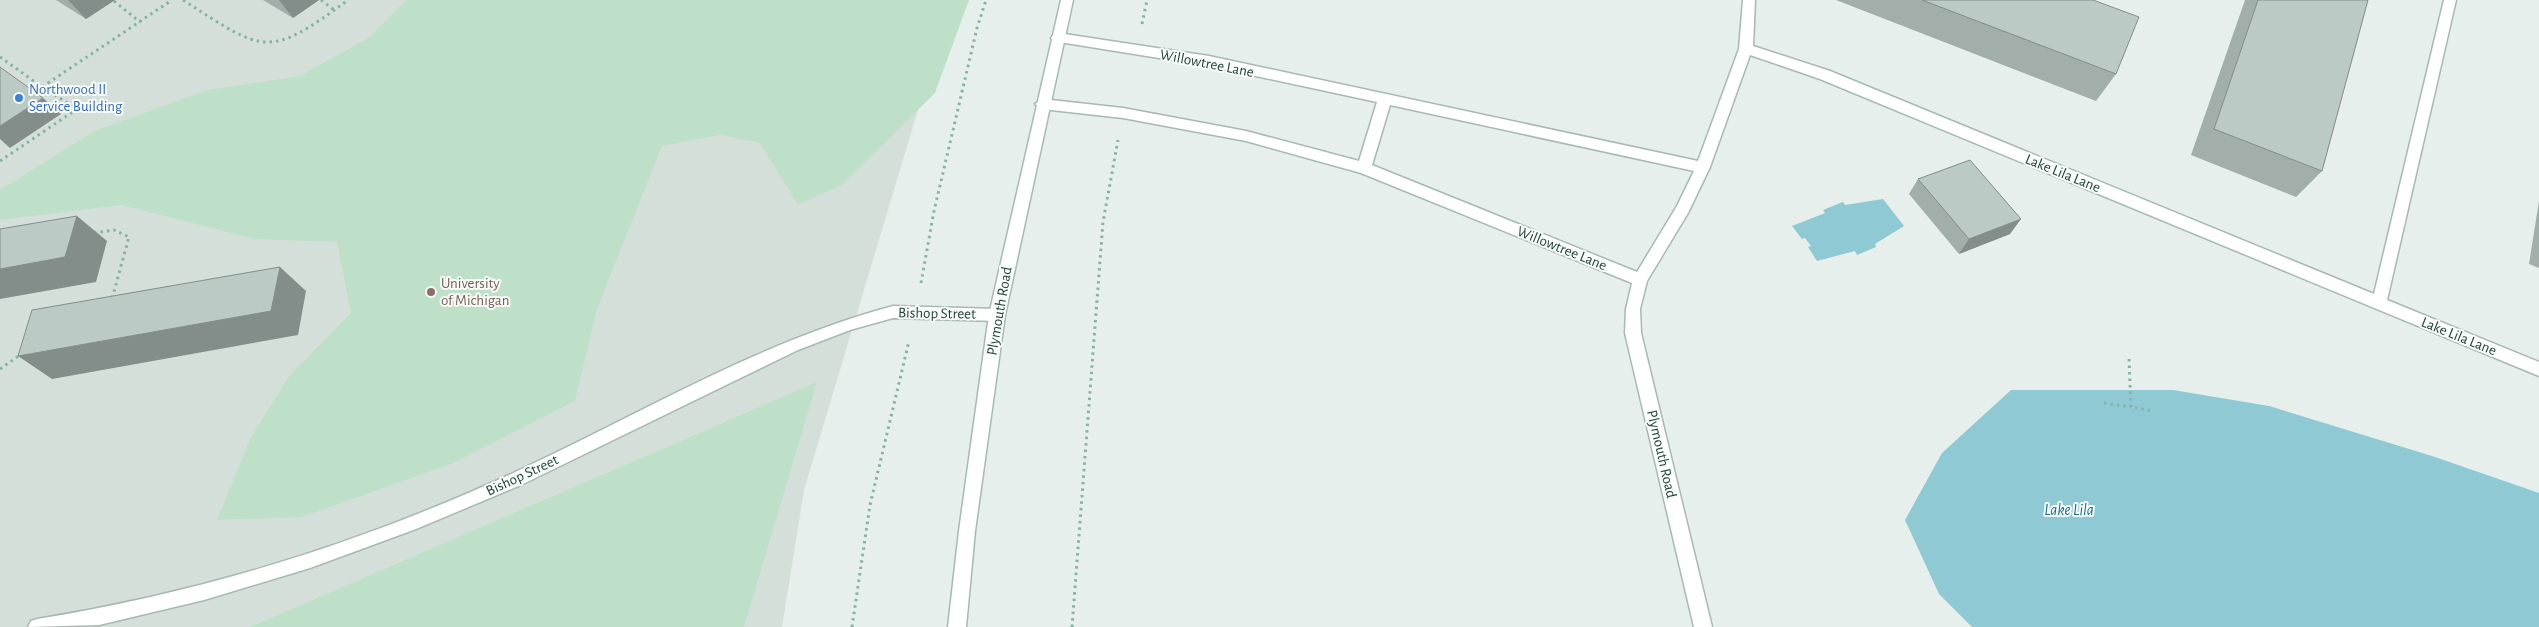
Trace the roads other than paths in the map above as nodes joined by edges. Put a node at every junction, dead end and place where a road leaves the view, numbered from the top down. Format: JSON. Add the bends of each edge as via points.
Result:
{"nodes":[{"id":1,"x":1067,"y":0,"type":"edge"},
{"id":2,"x":1749,"y":0,"type":"edge"},
{"id":3,"x":2450,"y":0,"type":"edge"},
{"id":4,"x":1058,"y":38,"type":"junction"},
{"id":5,"x":1746,"y":48,"type":"junction"},
{"id":6,"x":1385,"y":99,"type":"junction"},
{"id":7,"x":1042,"y":104,"type":"junction"},
{"id":8,"x":1703,"y":167,"type":"junction"},
{"id":9,"x":1364,"y":168,"type":"junction"},
{"id":10,"x":1640,"y":280,"type":"junction"},
{"id":11,"x":2379,"y":303,"type":"junction"},
{"id":12,"x":997,"y":315,"type":"junction"},
{"id":13,"x":2539,"y":369,"type":"edge"},
{"id":14,"x":37,"y":627,"type":"edge"},
{"id":15,"x":957,"y":627,"type":"edge"},
{"id":16,"x":1703,"y":627,"type":"edge"}],
"edges":[{"from":1,"to":4,"type":"street","name":"Plymouth Road"},
{"from":2,"to":5,"type":"street"},
{"from":3,"to":11,"type":"street"},
{"from":4,"to":6,"type":"street","name":"Willowtree Lane","via":[[1209,62]]},
{"from":4,"to":7,"type":"street","name":"Plymouth Road"},
{"from":5,"to":8,"type":"street"},
{"from":5,"to":11,"type":"street","name":"Lake Lila Lane","via":[[1825,75]]},
{"from":6,"to":8,"type":"street","name":"Willowtree Lane"},
{"from":6,"to":9,"type":"street"},
{"from":7,"to":9,"type":"street","name":"Willowtree Lane","via":[[1123,113],[1246,136]]},
{"from":7,"to":12,"type":"street","name":"Plymouth Road"},
{"from":8,"to":10,"type":"street","via":[[1683,209]]},
{"from":9,"to":10,"type":"street","name":"Willowtree Lane"},
{"from":10,"to":16,"type":"street","name":"Plymouth Road","via":[[1633,309],[1633,334]]},
{"from":11,"to":13,"type":"street","name":"Lake Lila Lane"},
{"from":12,"to":14,"type":"street","name":"Bishop Street","via":[[893,312],[849,324],[793,345],[516,480],[374,537],[204,592],[99,617]]},
{"from":12,"to":15,"type":"street","name":"Plymouth Road"}]}
